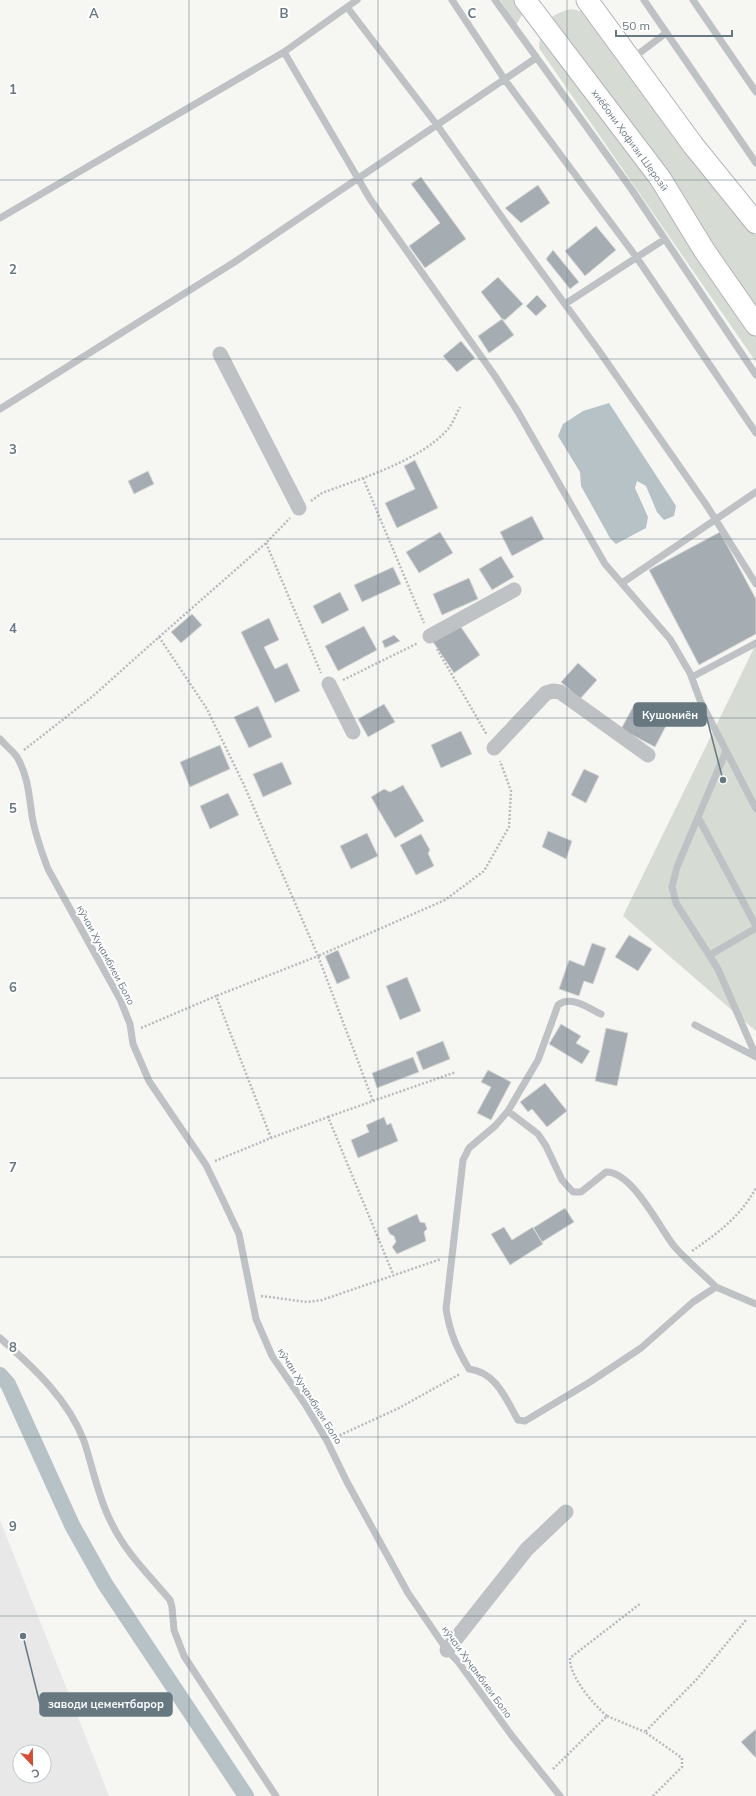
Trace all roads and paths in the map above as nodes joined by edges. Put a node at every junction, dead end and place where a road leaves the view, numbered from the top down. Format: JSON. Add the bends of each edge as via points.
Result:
{"nodes":[{"id":1,"x":357,"y":0,"type":"edge"},
{"id":2,"x":452,"y":0,"type":"edge"},
{"id":3,"x":495,"y":0,"type":"edge"},
{"id":4,"x":525,"y":0,"type":"edge"},
{"id":5,"x":587,"y":0,"type":"edge"},
{"id":6,"x":644,"y":0,"type":"edge"},
{"id":7,"x":693,"y":0,"type":"edge"},
{"id":8,"x":347,"y":7,"type":"junction"},
{"id":9,"x":666,"y":32,"type":"junction"},
{"id":10,"x":284,"y":52,"type":"junction"},
{"id":11,"x":536,"y":58,"type":"junction"},
{"id":12,"x":631,"y":60,"type":"junction"},
{"id":13,"x":505,"y":80,"type":"junction"},
{"id":14,"x":756,"y":92,"type":"edge"},
{"id":15,"x":437,"y":125,"type":"junction"},
{"id":16,"x":756,"y":163,"type":"edge"},
{"id":17,"x":359,"y":179,"type":"junction"},
{"id":18,"x":0,"y":218,"type":"edge"},
{"id":19,"x":756,"y":223,"type":"edge"},
{"id":20,"x":665,"y":239,"type":"junction"},
{"id":21,"x":637,"y":258,"type":"junction"},
{"id":22,"x":565,"y":304,"type":"junction"},
{"id":23,"x":756,"y":325,"type":"edge"},
{"id":24,"x":220,"y":354,"type":"dead end"},
{"id":25,"x":756,"y":375,"type":"edge"},
{"id":26,"x":0,"y":409,"type":"edge"},
{"id":27,"x":756,"y":433,"type":"edge"},
{"id":28,"x":363,"y":478,"type":"dead end"},
{"id":29,"x":756,"y":492,"type":"edge"},
{"id":30,"x":299,"y":508,"type":"dead end"},
{"id":31,"x":715,"y":518,"type":"junction"},
{"id":32,"x":266,"y":543,"type":"dead end"},
{"id":33,"x":622,"y":583,"type":"junction"},
{"id":34,"x":756,"y":584,"type":"edge"},
{"id":35,"x":514,"y":590,"type":"dead end"},
{"id":36,"x":430,"y":636,"type":"junction"},
{"id":37,"x":756,"y":643,"type":"edge"},
{"id":38,"x":692,"y":677,"type":"junction"},
{"id":39,"x":329,"y":684,"type":"junction"},
{"id":40,"x":353,"y":732,"type":"dead end"},
{"id":41,"x":0,"y":739,"type":"edge"},
{"id":42,"x":494,"y":748,"type":"junction"},
{"id":43,"x":726,"y":751,"type":"junction"},
{"id":44,"x":648,"y":755,"type":"dead end"},
{"id":45,"x":16,"y":756,"type":"junction"},
{"id":46,"x":756,"y":809,"type":"edge"},
{"id":47,"x":698,"y":818,"type":"junction"},
{"id":48,"x":756,"y":927,"type":"edge"},
{"id":49,"x":710,"y":954,"type":"junction"},
{"id":50,"x":318,"y":956,"type":"junction"},
{"id":51,"x":216,"y":996,"type":"junction"},
{"id":52,"x":601,"y":1014,"type":"dead end"},
{"id":53,"x":695,"y":1025,"type":"dead end"},
{"id":54,"x":131,"y":1033,"type":"junction"},
{"id":55,"x":756,"y":1056,"type":"edge"},
{"id":56,"x":456,"y":1072,"type":"dead end"},
{"id":57,"x":373,"y":1101,"type":"junction"},
{"id":58,"x":508,"y":1111,"type":"junction"},
{"id":59,"x":328,"y":1117,"type":"junction"},
{"id":60,"x":271,"y":1138,"type":"junction"},
{"id":61,"x":206,"y":1164,"type":"junction"},
{"id":62,"x":756,"y":1188,"type":"edge"},
{"id":63,"x":452,"y":1255,"type":"junction"},
{"id":64,"x":685,"y":1256,"type":"junction"},
{"id":65,"x":393,"y":1274,"type":"junction"},
{"id":66,"x":716,"y":1287,"type":"junction"},
{"id":67,"x":251,"y":1295,"type":"junction"},
{"id":68,"x":756,"y":1304,"type":"edge"},
{"id":69,"x":0,"y":1338,"type":"edge"},
{"id":70,"x":469,"y":1369,"type":"junction"},
{"id":71,"x":327,"y":1441,"type":"junction"},
{"id":72,"x":566,"y":1512,"type":"dead end"},
{"id":73,"x":641,"y":1603,"type":"dead end"},
{"id":74,"x":746,"y":1620,"type":"dead end"},
{"id":75,"x":447,"y":1650,"type":"junction"},
{"id":76,"x":607,"y":1716,"type":"junction"},
{"id":77,"x":644,"y":1732,"type":"junction"},
{"id":78,"x":545,"y":1776,"type":"junction"},
{"id":79,"x":276,"y":1796,"type":"edge"},
{"id":80,"x":560,"y":1796,"type":"edge"},
{"id":81,"x":653,"y":1796,"type":"edge"}],
"edges":[{"from":1,"to":8,"type":"lane"},
{"from":2,"to":13,"type":"lane"},
{"from":3,"to":11,"type":"lane"},
{"from":4,"to":23,"type":"main road","name":"хиёбони Ҳофизи Шерозӣ","via":[[660,178],[704,250]]},
{"from":5,"to":12,"type":"main road"},
{"from":6,"to":9,"type":"lane"},
{"from":7,"to":14,"type":"lane"},
{"from":8,"to":10,"type":"lane"},
{"from":8,"to":15,"type":"lane"},
{"from":9,"to":12,"type":"lane"},
{"from":9,"to":16,"type":"lane"},
{"from":10,"to":17,"type":"lane"},
{"from":10,"to":18,"type":"lane"},
{"from":11,"to":13,"type":"lane"},
{"from":11,"to":20,"type":"lane"},
{"from":12,"to":19,"type":"main road","via":[[693,145]]},
{"from":13,"to":15,"type":"lane"},
{"from":13,"to":21,"type":"lane"},
{"from":15,"to":17,"type":"lane"},
{"from":15,"to":22,"type":"lane"},
{"from":17,"to":26,"type":"lane","via":[[233,263]]},
{"from":17,"to":33,"type":"lane","via":[[370,200],[495,376],[606,564]]},
{"from":20,"to":21,"type":"lane"},
{"from":20,"to":25,"type":"lane"},
{"from":21,"to":22,"type":"lane"},
{"from":21,"to":27,"type":"lane"},
{"from":22,"to":31,"type":"lane"},
{"from":24,"to":30,"type":"street"},
{"from":28,"to":36,"type":"path"},
{"from":29,"to":31,"type":"lane"},
{"from":31,"to":33,"type":"lane"},
{"from":31,"to":34,"type":"lane"},
{"from":32,"to":39,"type":"path","via":[[324,679]]},
{"from":33,"to":38,"type":"lane","via":[[670,639]]},
{"from":35,"to":36,"type":"street"},
{"from":36,"to":39,"type":"path","via":[[335,684]]},
{"from":36,"to":42,"type":"path"},
{"from":37,"to":38,"type":"lane"},
{"from":38,"to":43,"type":"lane","via":[[700,700]]},
{"from":39,"to":40,"type":"street"},
{"from":41,"to":45,"type":"lane","name":"кӯчаи Хуҷамбиеи Боло"},
{"from":42,"to":44,"type":"street","via":[[546,693],[553,691],[560,692]]},
{"from":42,"to":50,"type":"path","via":[[511,791],[509,827],[484,871],[445,900]]},
{"from":43,"to":46,"type":"lane"},
{"from":43,"to":47,"type":"lane"},
{"from":45,"to":50,"type":"path","via":[[93,696],[159,637],[207,709],[244,785]]},
{"from":45,"to":54,"type":"lane","name":"кӯчаи Хуҷамбиеи Боло","via":[[29,785],[33,818],[48,870],[120,999]]},
{"from":47,"to":48,"type":"lane"},
{"from":47,"to":49,"type":"lane","via":[[677,867],[672,887],[676,903]]},
{"from":48,"to":49,"type":"lane"},
{"from":49,"to":55,"type":"lane"},
{"from":50,"to":51,"type":"path"},
{"from":50,"to":57,"type":"path"},
{"from":51,"to":54,"type":"path"},
{"from":51,"to":60,"type":"path"},
{"from":52,"to":58,"type":"lane","via":[[572,1000],[564,1000],[558,1005],[538,1060]]},
{"from":53,"to":55,"type":"lane"},
{"from":54,"to":61,"type":"lane","name":"кӯчаи Хуҷамбиеи Боло","via":[[149,1081]]},
{"from":56,"to":57,"type":"path"},
{"from":57,"to":59,"type":"path"},
{"from":58,"to":63,"type":"lane","via":[[469,1148],[464,1160]]},
{"from":58,"to":64,"type":"lane","via":[[538,1134],[562,1180],[573,1192],[581,1192],[606,1172],[616,1174],[632,1185],[675,1247]]},
{"from":59,"to":60,"type":"path"},
{"from":59,"to":65,"type":"path"},
{"from":60,"to":61,"type":"path"},
{"from":61,"to":67,"type":"lane","name":"кӯчаи Хуҷамбиеи Боло","via":[[239,1234]]},
{"from":62,"to":64,"type":"path","via":[[731,1222]]},
{"from":63,"to":65,"type":"path"},
{"from":63,"to":70,"type":"lane","via":[[446,1309],[448,1326],[457,1350]]},
{"from":64,"to":66,"type":"lane"},
{"from":65,"to":67,"type":"path","via":[[322,1300],[307,1302]]},
{"from":66,"to":68,"type":"lane"},
{"from":66,"to":70,"type":"lane","via":[[693,1302],[641,1348],[525,1421],[518,1420],[497,1383],[487,1375]]},
{"from":67,"to":71,"type":"lane","name":"кӯчаи Хуҷамбиеи Боло","via":[[256,1319],[272,1356]]},
{"from":69,"to":79,"type":"lane","via":[[23,1358],[67,1409],[84,1441],[101,1500],[111,1522],[124,1546],[170,1600],[174,1630],[184,1656]]},
{"from":70,"to":71,"type":"path","via":[[399,1408]]},
{"from":71,"to":75,"type":"lane","name":"кӯчаи Хуҷамбиеи Боло","via":[[408,1593]]},
{"from":72,"to":75,"type":"street","via":[[527,1549]]},
{"from":73,"to":76,"type":"path","via":[[570,1658],[575,1675],[586,1694]]},
{"from":74,"to":77,"type":"path","via":[[697,1679]]},
{"from":75,"to":78,"type":"lane","name":"кӯчаи Хуҷамбиеи Боло"},
{"from":76,"to":77,"type":"path"},
{"from":76,"to":78,"type":"path"},
{"from":77,"to":81,"type":"path","via":[[682,1758],[682,1767]]},
{"from":78,"to":80,"type":"lane","name":"кӯчаи Хуҷамбиеи Боло"}]}
